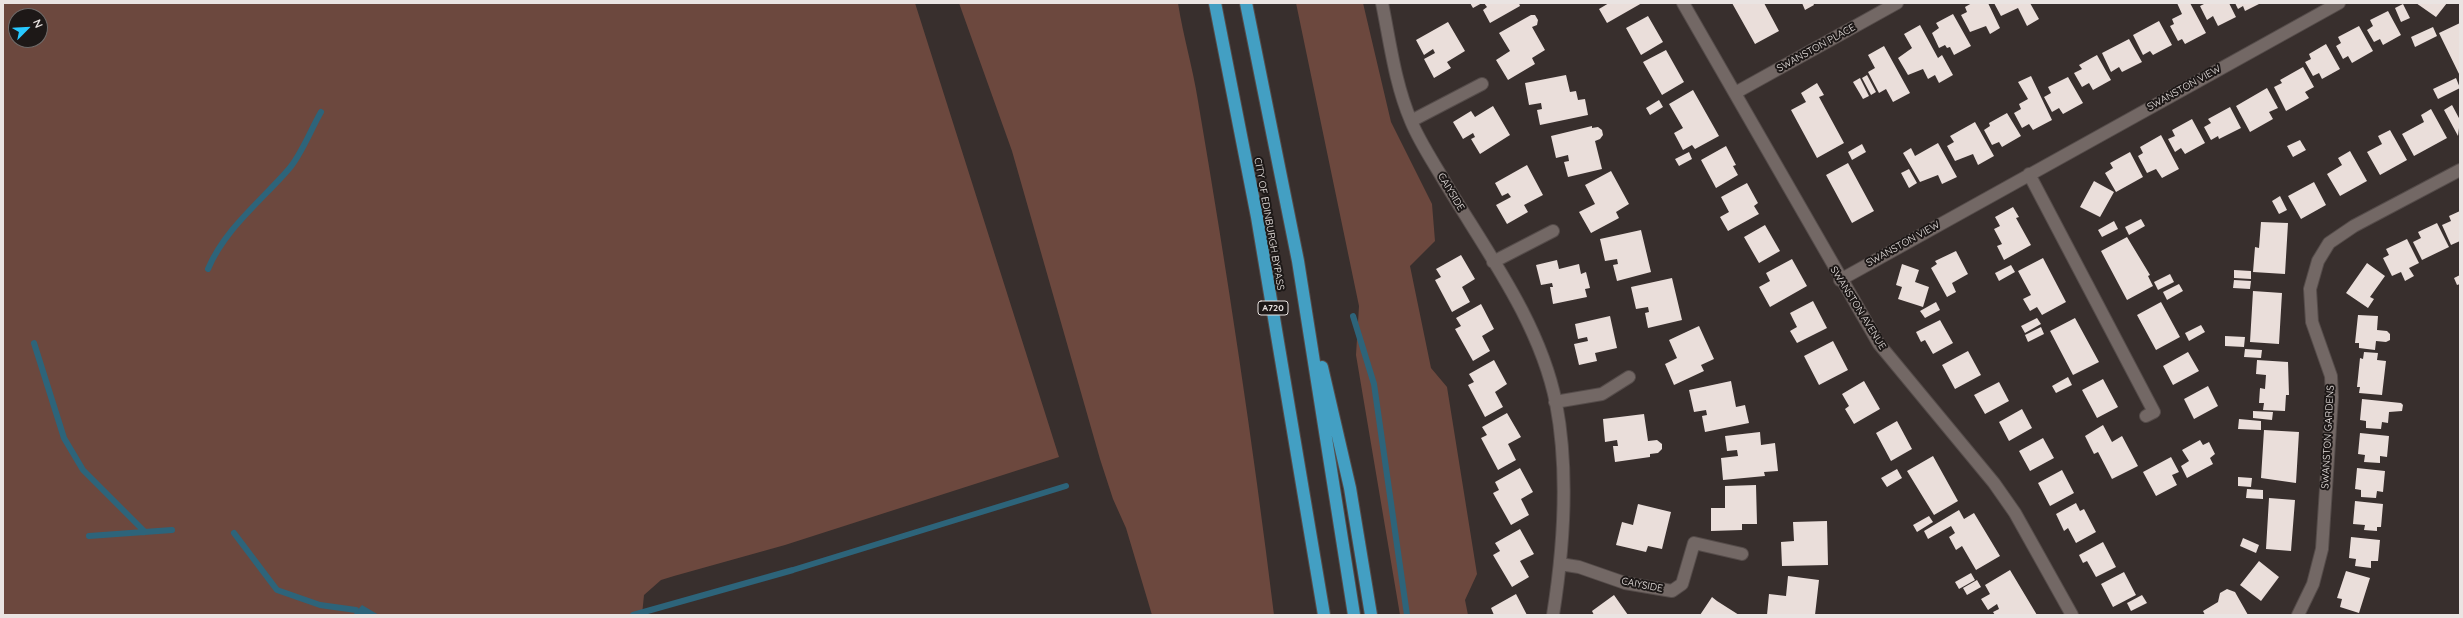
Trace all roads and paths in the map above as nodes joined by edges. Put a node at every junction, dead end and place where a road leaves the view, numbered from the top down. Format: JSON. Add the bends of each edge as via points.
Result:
{"nodes":[{"id":1,"x":1215,"y":3,"type":"edge"},
{"id":2,"x":1246,"y":3,"type":"edge"},
{"id":3,"x":1382,"y":3,"type":"edge"},
{"id":4,"x":1683,"y":3,"type":"edge"},
{"id":5,"x":1897,"y":3,"type":"edge"},
{"id":6,"x":2339,"y":3,"type":"edge"},
{"id":7,"x":1482,"y":84,"type":"dead end"},
{"id":8,"x":1735,"y":93,"type":"junction"},
{"id":9,"x":1411,"y":121,"type":"junction"},
{"id":10,"x":2460,"y":170,"type":"edge"},
{"id":11,"x":2029,"y":174,"type":"junction"},
{"id":12,"x":1553,"y":231,"type":"dead end"},
{"id":13,"x":1298,"y":261,"type":"junction"},
{"id":14,"x":1493,"y":262,"type":"junction"},
{"id":15,"x":1840,"y":280,"type":"junction"},
{"id":16,"x":1629,"y":377,"type":"dead end"},
{"id":17,"x":1555,"y":402,"type":"junction"},
{"id":18,"x":2146,"y":416,"type":"dead end"},
{"id":19,"x":1309,"y":517,"type":"junction"},
{"id":20,"x":1742,"y":554,"type":"dead end"},
{"id":21,"x":1560,"y":564,"type":"junction"},
{"id":22,"x":1317,"y":615,"type":"edge"},
{"id":23,"x":1324,"y":615,"type":"edge"},
{"id":24,"x":1354,"y":615,"type":"edge"},
{"id":25,"x":1372,"y":615,"type":"edge"},
{"id":26,"x":1553,"y":615,"type":"edge"},
{"id":27,"x":2072,"y":615,"type":"edge"},
{"id":28,"x":2298,"y":615,"type":"edge"}],
"edges":[{"from":1,"to":19,"type":"highway","name":"CITY OF EDINBURGH BYPASS","number":"A720","via":[[1257,218]]},
{"from":2,"to":13,"type":"highway","name":"CITY OF EDINBURGH BYPASS"},
{"from":3,"to":9,"type":"street","name":"CAIYSIDE","via":[[1398,82]]},
{"from":4,"to":8,"type":"street","name":"SWANSTON AVENUE"},
{"from":5,"to":8,"type":"street","name":"SWANSTON PLACE"},
{"from":6,"to":11,"type":"street","name":"SWANSTON VIEW"},
{"from":7,"to":9,"type":"street"},
{"from":8,"to":15,"type":"street","name":"SWANSTON AVENUE"},
{"from":9,"to":14,"type":"street","name":"CAIYSIDE"},
{"from":10,"to":28,"type":"street","name":"SWANSTON GARDENS","via":[[2354,226],[2330,243],[2318,261],[2310,289],[2312,322],[2331,376],[2332,397],[2322,549],[2313,584]]},
{"from":11,"to":15,"type":"street","name":"SWANSTON VIEW"},
{"from":11,"to":18,"type":"street","via":[[2154,412]]},
{"from":12,"to":14,"type":"street"},
{"from":13,"to":24,"type":"highway","name":"CITY OF EDINBURGH BYPASS"},
{"from":13,"to":25,"type":"highway","via":[[1350,488]]},
{"from":14,"to":17,"type":"street","name":"CAIYSIDE","via":[[1526,320],[1543,360]]},
{"from":15,"to":27,"type":"street","name":"SWANSTON AVENUE","via":[[1879,344],[1994,483],[2015,513]]},
{"from":16,"to":17,"type":"street","via":[[1602,394]]},
{"from":17,"to":21,"type":"street","name":"CAIYSIDE","via":[[1562,449],[1563,510]]},
{"from":19,"to":22,"type":"highway"},
{"from":19,"to":23,"type":"highway","name":"CITY OF EDINBURGH BYPASS","number":"A720"},
{"from":20,"to":21,"type":"street","name":"CAIYSIDE","via":[[1694,543],[1682,584],[1672,591],[1625,583],[1579,566]]},
{"from":21,"to":26,"type":"street","name":"CAIYSIDE"}]}
